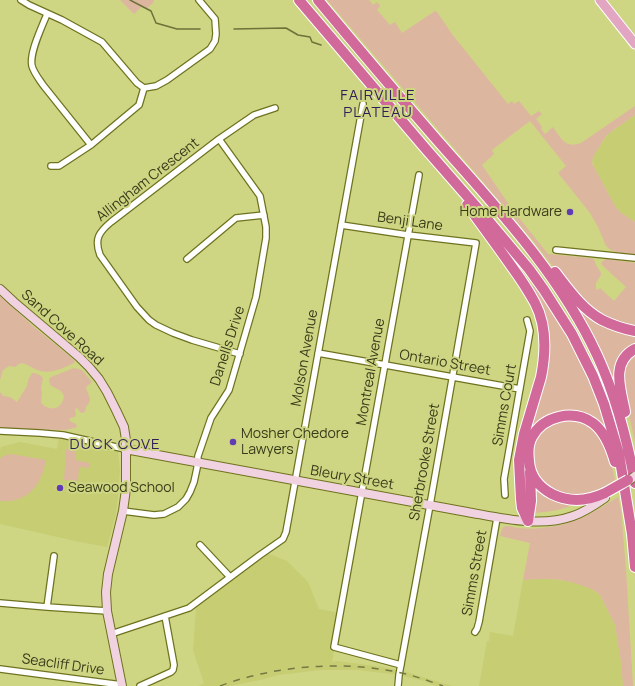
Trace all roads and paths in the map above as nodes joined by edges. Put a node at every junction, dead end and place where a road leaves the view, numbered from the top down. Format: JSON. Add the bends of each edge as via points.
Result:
{"nodes":[{"id":1,"x":21,"y":0,"type":"edge"},
{"id":2,"x":199,"y":0,"type":"edge"},
{"id":3,"x":299,"y":0,"type":"edge"},
{"id":4,"x":318,"y":0,"type":"edge"},
{"id":5,"x":600,"y":0,"type":"edge"},
{"id":6,"x":47,"y":14,"type":"junction"},
{"id":7,"x":635,"y":44,"type":"edge"},
{"id":8,"x":144,"y":88,"type":"junction"},
{"id":9,"x":362,"y":104,"type":"dead end"},
{"id":10,"x":275,"y":108,"type":"dead end"},
{"id":11,"x":218,"y":139,"type":"junction"},
{"id":12,"x":91,"y":145,"type":"junction"},
{"id":13,"x":425,"y":148,"type":"junction"},
{"id":14,"x":51,"y":166,"type":"dead end"},
{"id":15,"x":419,"y":176,"type":"dead end"},
{"id":16,"x":497,"y":207,"type":"junction"},
{"id":17,"x":264,"y":215,"type":"junction"},
{"id":18,"x":341,"y":225,"type":"junction"},
{"id":19,"x":408,"y":235,"type":"junction"},
{"id":20,"x":476,"y":242,"type":"joint"},
{"id":21,"x":556,"y":250,"type":"dead end"},
{"id":22,"x":635,"y":258,"type":"edge"},
{"id":23,"x":187,"y":260,"type":"dead end"},
{"id":24,"x":0,"y":289,"type":"edge"},
{"id":25,"x":527,"y":320,"type":"dead end"},
{"id":26,"x":635,"y":331,"type":"edge"},
{"id":27,"x":635,"y":349,"type":"edge"},
{"id":28,"x":318,"y":353,"type":"junction"},
{"id":29,"x":240,"y":354,"type":"junction"},
{"id":30,"x":385,"y":365,"type":"junction"},
{"id":31,"x":452,"y":377,"type":"junction"},
{"id":32,"x":520,"y":389,"type":"junction"},
{"id":33,"x":0,"y":431,"type":"edge"},
{"id":34,"x":126,"y":449,"type":"junction"},
{"id":35,"x":198,"y":463,"type":"junction"},
{"id":36,"x":529,"y":466,"type":"junction"},
{"id":37,"x":633,"y":479,"type":"edge"},
{"id":38,"x":295,"y":481,"type":"junction"},
{"id":39,"x":362,"y":493,"type":"junction"},
{"id":40,"x":505,"y":495,"type":"dead end"},
{"id":41,"x":605,"y":495,"type":"junction"},
{"id":42,"x":430,"y":505,"type":"junction"},
{"id":43,"x":123,"y":511,"type":"junction"},
{"id":44,"x":497,"y":518,"type":"junction"},
{"id":45,"x":629,"y":518,"type":"junction"},
{"id":46,"x":528,"y":521,"type":"junction"},
{"id":47,"x":200,"y":545,"type":"dead end"},
{"id":48,"x":54,"y":556,"type":"dead end"},
{"id":49,"x":635,"y":567,"type":"edge"},
{"id":50,"x":230,"y":577,"type":"junction"},
{"id":51,"x":0,"y":603,"type":"edge"},
{"id":52,"x":47,"y":607,"type":"junction"},
{"id":53,"x":107,"y":611,"type":"junction"},
{"id":54,"x":165,"y":616,"type":"junction"},
{"id":55,"x":475,"y":632,"type":"dead end"},
{"id":56,"x":111,"y":634,"type":"junction"},
{"id":57,"x":401,"y":665,"type":"junction"},
{"id":58,"x":0,"y":669,"type":"edge"},
{"id":59,"x":122,"y":686,"type":"edge"},
{"id":60,"x":140,"y":686,"type":"edge"},
{"id":61,"x":398,"y":686,"type":"edge"}],
"edges":[{"from":1,"to":6,"type":"street"},
{"from":2,"to":8,"type":"street","via":[[215,19],[215,41],[210,49],[167,80],[156,86]]},
{"from":3,"to":13,"type":"highway"},
{"from":4,"to":16,"type":"highway"},
{"from":5,"to":7,"type":"main road"},
{"from":6,"to":8,"type":"street","via":[[102,42],[136,84]]},
{"from":6,"to":12,"type":"street","via":[[33,52],[32,65],[43,85]]},
{"from":8,"to":12,"type":"street","via":[[139,105]]},
{"from":9,"to":18,"type":"street","name":"Molson Avenue"},
{"from":10,"to":11,"type":"street","via":[[254,115]]},
{"from":11,"to":17,"type":"street","name":"Danells Drive","via":[[260,196]]},
{"from":11,"to":29,"type":"street","name":"Allingham Crescent","via":[[103,229],[97,248],[137,307],[149,320],[173,333]]},
{"from":12,"to":14,"type":"street","via":[[59,166]]},
{"from":13,"to":45,"type":"highway","via":[[529,269],[572,334],[593,376],[610,421],[619,454]]},
{"from":13,"to":46,"type":"highway","via":[[500,249],[535,302],[540,316],[545,339],[544,362],[519,460],[522,508]]},
{"from":15,"to":19,"type":"street","name":"Montreal Avenue"},
{"from":16,"to":26,"type":"highway","via":[[582,305],[602,320]]},
{"from":16,"to":37,"type":"highway","via":[[555,282],[590,340],[616,401],[626,436]]},
{"from":17,"to":23,"type":"street","via":[[236,218]]},
{"from":17,"to":29,"type":"street","name":"Danells Drive","via":[[266,238],[256,297]]},
{"from":18,"to":19,"type":"street","name":"Benji Lane"},
{"from":18,"to":28,"type":"street","name":"Molson Avenue"},
{"from":19,"to":20,"type":"street","name":"Benji Lane"},
{"from":19,"to":30,"type":"street","name":"Montreal Avenue"},
{"from":20,"to":31,"type":"street","name":"Sherbrooke Street"},
{"from":21,"to":22,"type":"street"},
{"from":24,"to":34,"type":"street","name":"Sand Cove Road","via":[[93,372],[104,386],[121,420]]},
{"from":25,"to":32,"type":"street","name":"Simms Court","via":[[530,331]]},
{"from":27,"to":37,"type":"highway","via":[[622,361],[619,375],[633,455]]},
{"from":28,"to":30,"type":"street","name":"Ontario Street"},
{"from":28,"to":38,"type":"street","name":"Molson Avenue"},
{"from":29,"to":35,"type":"street","name":"Danells Drive","via":[[229,390],[211,418]]},
{"from":30,"to":31,"type":"street","name":"Ontario Street"},
{"from":30,"to":39,"type":"street","name":"Montreal Avenue"},
{"from":31,"to":32,"type":"street","name":"Ontario Street"},
{"from":31,"to":42,"type":"street","name":"Sherbrooke Street"},
{"from":32,"to":40,"type":"street","name":"Simms Court","via":[[504,479]]},
{"from":33,"to":34,"type":"street","via":[[63,435]]},
{"from":34,"to":35,"type":"street","name":"Bleury Street"},
{"from":34,"to":43,"type":"street","name":"Sand Cove Road","via":[[127,480]]},
{"from":35,"to":38,"type":"street","name":"Bleury Street"},
{"from":35,"to":43,"type":"street","name":"Danells Drive","via":[[190,492],[178,507],[164,514],[154,515]]},
{"from":36,"to":41,"type":"highway","via":[[538,484],[559,497],[582,500]]},
{"from":36,"to":45,"type":"highway","via":[[528,455],[532,437],[541,425],[554,418],[566,416],[582,418],[593,423],[609,445]]},
{"from":36,"to":46,"type":"highway","via":[[531,501]]},
{"from":37,"to":41,"type":"highway","bridge":true},
{"from":38,"to":39,"type":"street","name":"Bleury Street"},
{"from":38,"to":50,"type":"street","name":"Molson Avenue","via":[[283,540]]},
{"from":39,"to":42,"type":"street","name":"Bleury Street"},
{"from":39,"to":57,"type":"street","name":"Montreal Avenue","via":[[334,647]]},
{"from":41,"to":46,"type":"street","name":"Bleury Street","via":[[586,510],[573,516]]},
{"from":42,"to":44,"type":"street","name":"Bleury Street"},
{"from":42,"to":57,"type":"street","name":"Sherbrooke Street"},
{"from":43,"to":53,"type":"street","name":"Sand Cove Road","via":[[108,574]]},
{"from":44,"to":46,"type":"street","name":"Bleury Street"},
{"from":44,"to":55,"type":"street","name":"Simms Street"},
{"from":45,"to":49,"type":"highway"},
{"from":47,"to":50,"type":"street"},
{"from":48,"to":52,"type":"street"},
{"from":50,"to":54,"type":"street","name":"Molson Avenue","via":[[189,608]]},
{"from":51,"to":52,"type":"street"},
{"from":52,"to":53,"type":"street"},
{"from":53,"to":56,"type":"street","name":"Sand Cove Road"},
{"from":54,"to":56,"type":"street","name":"Molson Avenue"},
{"from":54,"to":60,"type":"street","via":[[173,670]]},
{"from":56,"to":59,"type":"street","name":"Sand Cove Road"},
{"from":57,"to":61,"type":"street","name":"Sherbrooke Street"},
{"from":58,"to":59,"type":"street","name":"Seacliff Drive"}]}
